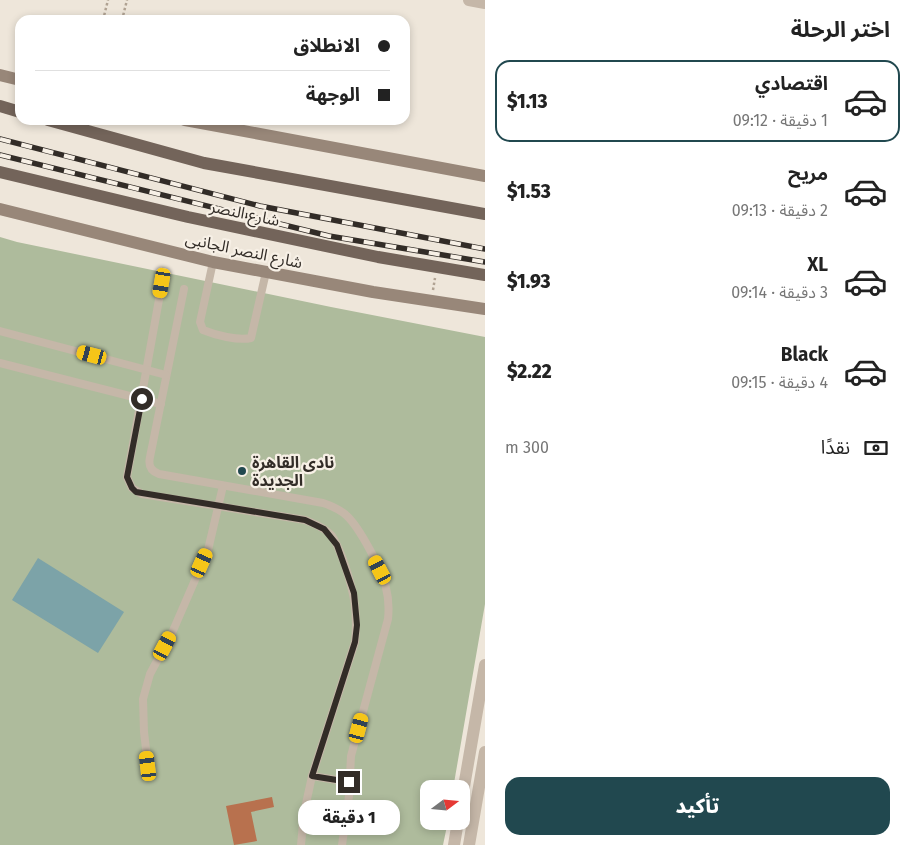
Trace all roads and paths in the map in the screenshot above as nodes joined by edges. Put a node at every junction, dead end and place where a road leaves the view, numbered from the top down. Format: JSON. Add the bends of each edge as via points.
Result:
{"nodes":[{"id":1,"x":108,"y":0,"type":"edge"},
{"id":2,"x":127,"y":0,"type":"edge"},
{"id":3,"x":468,"y":0,"type":"edge"},
{"id":4,"x":485,"y":3,"type":"edge"},
{"id":5,"x":104,"y":15,"type":"edge"},
{"id":6,"x":123,"y":15,"type":"edge"},
{"id":7,"x":0,"y":75,"type":"edge"},
{"id":8,"x":15,"y":79,"type":"edge"},
{"id":9,"x":0,"y":106,"type":"edge"},
{"id":10,"x":15,"y":110,"type":"edge"},
{"id":11,"x":72,"y":125,"type":"edge"},
{"id":12,"x":212,"y":125,"type":"edge"},
{"id":13,"x":0,"y":172,"type":"edge"},
{"id":14,"x":485,"y":176,"type":"edge"},
{"id":15,"x":0,"y":209,"type":"edge"},
{"id":16,"x":485,"y":214,"type":"edge"},
{"id":17,"x":213,"y":262,"type":"junction"},
{"id":18,"x":437,"y":267,"type":"junction"},
{"id":19,"x":266,"y":272,"type":"junction"},
{"id":20,"x":485,"y":275,"type":"edge"},
{"id":21,"x":162,"y":283,"type":"dead end"},
{"id":22,"x":184,"y":289,"type":"dead end"},
{"id":23,"x":431,"y":301,"type":"junction"},
{"id":24,"x":485,"y":308,"type":"edge"},
{"id":25,"x":0,"y":330,"type":"edge"},
{"id":26,"x":0,"y":363,"type":"edge"},
{"id":27,"x":147,"y":370,"type":"junction"},
{"id":28,"x":166,"y":375,"type":"junction"},
{"id":29,"x":142,"y":399,"type":"junction"},
{"id":30,"x":160,"y":404,"type":"junction"},
{"id":31,"x":223,"y":486,"type":"junction"},
{"id":32,"x":219,"y":507,"type":"junction"},
{"id":33,"x":485,"y":665,"type":"edge"},
{"id":34,"x":485,"y":752,"type":"edge"},
{"id":35,"x":148,"y":766,"type":"dead end"},
{"id":36,"x":312,"y":776,"type":"junction"},
{"id":37,"x":465,"y":780,"type":"edge"},
{"id":38,"x":349,"y":782,"type":"junction"},
{"id":39,"x":456,"y":830,"type":"edge"},
{"id":40,"x":301,"y":845,"type":"edge"},
{"id":41,"x":342,"y":845,"type":"edge"},
{"id":42,"x":454,"y":845,"type":"edge"},
{"id":43,"x":468,"y":845,"type":"edge"}],
"edges":[{"from":1,"to":5,"type":"path"},
{"from":2,"to":6,"type":"path"},
{"from":3,"to":4,"type":"street"},
{"from":7,"to":8,"type":"street"},
{"from":9,"to":10,"type":"main road"},
{"from":11,"to":16,"type":"main road","via":[[204,163]]},
{"from":12,"to":14,"type":"street"},
{"from":13,"to":18,"type":"main road","name":"شارع النصر","via":[[188,217]]},
{"from":15,"to":17,"type":"street","name":"شارع النصر الجانبى"},
{"from":17,"to":19,"type":"street","name":"شارع النصر الجانبى"},
{"from":17,"to":19,"type":"lane","via":[[200,322],[202,330],[214,335],[244,340],[251,338]]},
{"from":18,"to":20,"type":"main road","name":"شارع النصر"},
{"from":18,"to":23,"type":"path"},
{"from":19,"to":23,"type":"street","name":"شارع النصر الجانبى"},
{"from":21,"to":27,"type":"lane"},
{"from":22,"to":28,"type":"lane"},
{"from":23,"to":24,"type":"street","name":"شارع النصر الجانبى"},
{"from":25,"to":27,"type":"lane"},
{"from":26,"to":29,"type":"lane"},
{"from":27,"to":28,"type":"lane"},
{"from":27,"to":29,"type":"lane"},
{"from":28,"to":30,"type":"lane"},
{"from":29,"to":30,"type":"lane"},
{"from":29,"to":32,"type":"lane","via":[[127,477],[132,488],[142,494]]},
{"from":30,"to":31,"type":"lane","via":[[150,468],[158,474]]},
{"from":31,"to":32,"type":"lane"},
{"from":31,"to":38,"type":"lane","via":[[335,507],[354,523],[380,570],[388,594],[388,619],[351,756]]},
{"from":32,"to":35,"type":"lane","via":[[208,550],[172,633],[150,674],[143,699]]},
{"from":32,"to":36,"type":"lane","via":[[305,520],[332,536],[341,554],[354,593],[355,642]]},
{"from":33,"to":37,"type":"street"},
{"from":34,"to":43,"type":"street"},
{"from":36,"to":38,"type":"lane"},
{"from":36,"to":40,"type":"lane"},
{"from":38,"to":41,"type":"lane"},
{"from":39,"to":42,"type":"street"}]}
